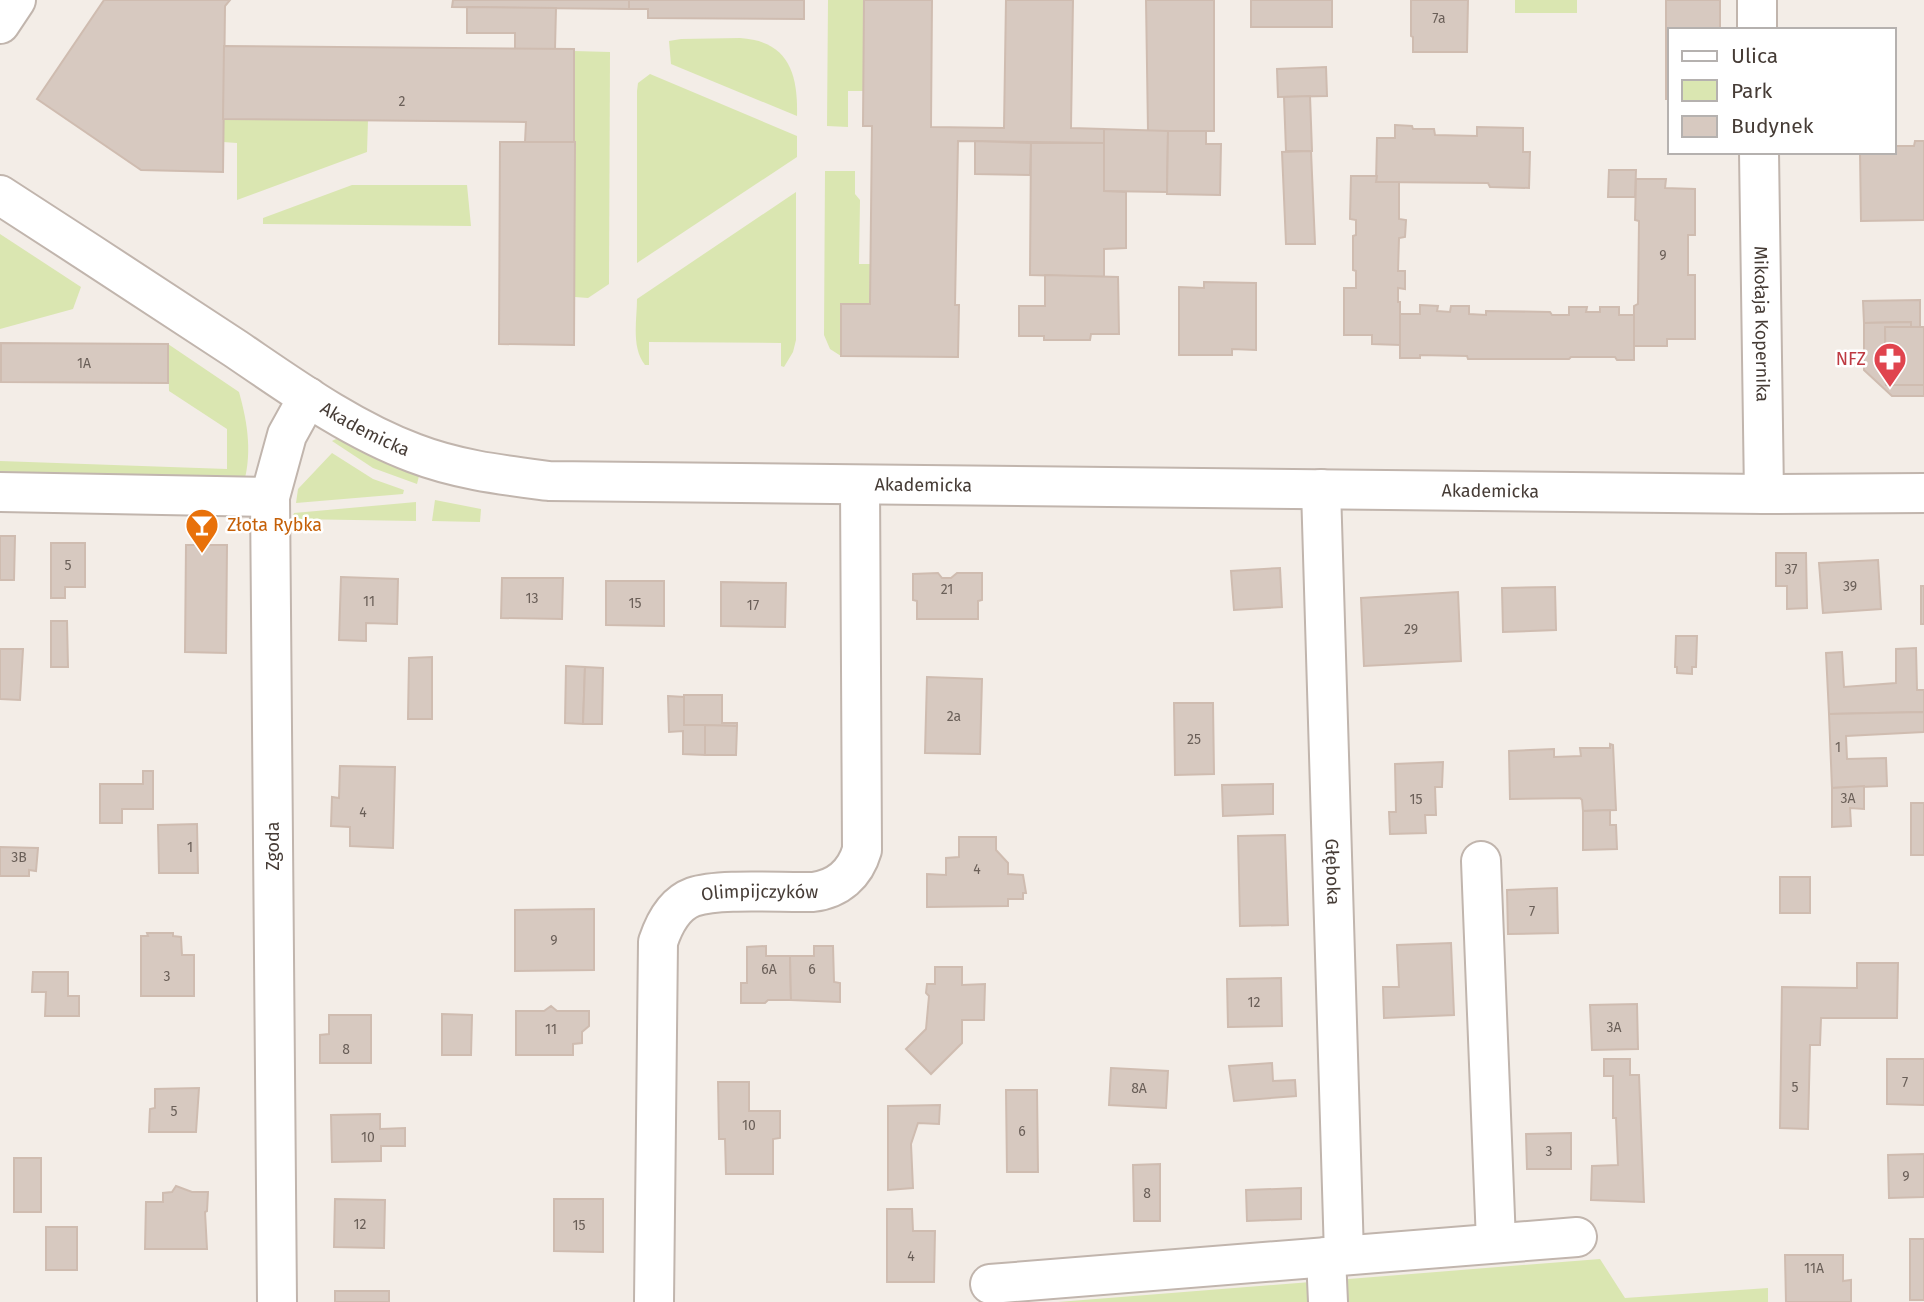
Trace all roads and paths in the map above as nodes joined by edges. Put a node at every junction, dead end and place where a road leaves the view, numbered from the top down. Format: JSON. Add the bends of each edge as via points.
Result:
{"nodes":[{"id":1,"x":16,"y":0,"type":"edge"},
{"id":2,"x":1757,"y":0,"type":"edge"},
{"id":3,"x":0,"y":24,"type":"edge"},
{"id":4,"x":1757,"y":28,"type":"edge"},
{"id":5,"x":1759,"y":154,"type":"edge"},
{"id":6,"x":0,"y":195,"type":"edge"},
{"id":7,"x":308,"y":397,"type":"junction"},
{"id":8,"x":860,"y":485,"type":"junction"},
{"id":9,"x":1321,"y":489,"type":"junction"},
{"id":10,"x":0,"y":492,"type":"edge"},
{"id":11,"x":1924,"y":493,"type":"edge"},
{"id":12,"x":1764,"y":494,"type":"junction"},
{"id":13,"x":271,"y":497,"type":"junction"},
{"id":14,"x":1481,"y":861,"type":"dead end"},
{"id":15,"x":1577,"y":1237,"type":"dead end"},
{"id":16,"x":1496,"y":1242,"type":"junction"},
{"id":17,"x":1335,"y":1256,"type":"junction"},
{"id":18,"x":990,"y":1284,"type":"dead end"},
{"id":19,"x":277,"y":1302,"type":"edge"},
{"id":20,"x":654,"y":1302,"type":"edge"},
{"id":21,"x":1328,"y":1302,"type":"edge"}],
"edges":[{"from":1,"to":3,"type":"street"},
{"from":2,"to":4,"type":"street"},
{"from":5,"to":12,"type":"street","name":"Mikołaja Kopernika"},
{"from":6,"to":7,"type":"street","name":"Akademicka"},
{"from":7,"to":8,"type":"street","name":"Akademicka","via":[[412,453],[482,473],[549,481]]},
{"from":7,"to":13,"type":"street","name":"Zgoda","via":[[287,435]]},
{"from":8,"to":9,"type":"street","name":"Akademicka"},
{"from":8,"to":20,"type":"street","name":"Olimpijczyków","via":[[862,850],[853,871],[829,890],[692,897],[664,924],[658,942]]},
{"from":9,"to":12,"type":"street","name":"Akademicka"},
{"from":9,"to":17,"type":"street","name":"Głęboka"},
{"from":10,"to":13,"type":"street"},
{"from":11,"to":12,"type":"street","name":"Akademicka"},
{"from":13,"to":19,"type":"street","name":"Zgoda","via":[[261,741]]},
{"from":14,"to":16,"type":"street"},
{"from":15,"to":16,"type":"street"},
{"from":16,"to":17,"type":"street"},
{"from":17,"to":18,"type":"street"},
{"from":17,"to":21,"type":"street","name":"Głęboka"}]}
